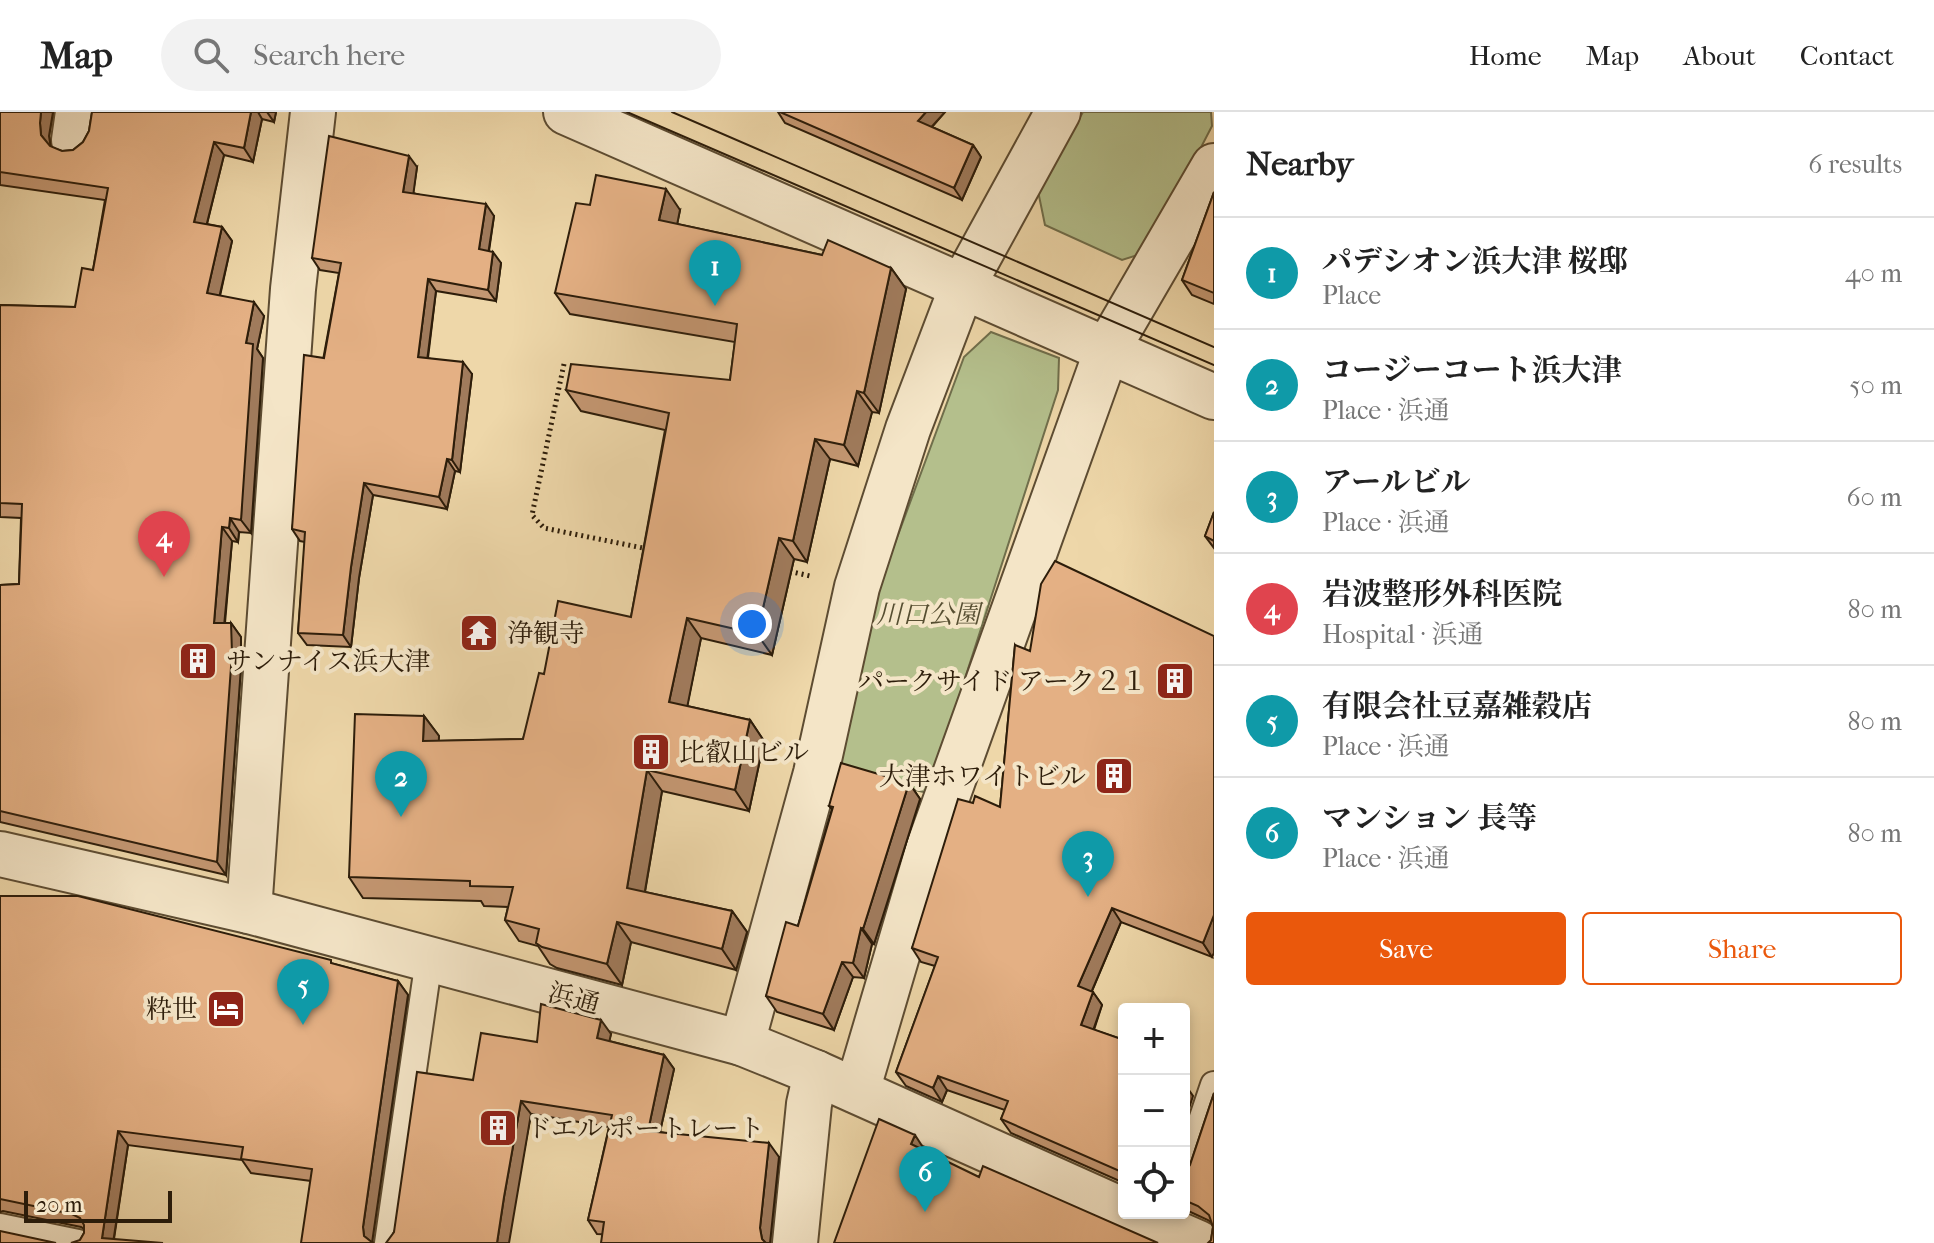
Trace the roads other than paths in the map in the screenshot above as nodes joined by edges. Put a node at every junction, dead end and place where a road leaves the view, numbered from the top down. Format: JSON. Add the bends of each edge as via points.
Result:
{"nodes":[{"id":1,"x":313,"y":112,"type":"edge"},
{"id":2,"x":1058,"y":112,"type":"edge"},
{"id":3,"x":585,"y":117,"type":"edge"},
{"id":4,"x":1214,"y":166,"type":"edge"},
{"id":5,"x":962,"y":287,"type":"junction"},
{"id":6,"x":1107,"y":350,"type":"junction"},
{"id":7,"x":1214,"y":397,"type":"edge"},
{"id":8,"x":0,"y":854,"type":"edge"},
{"id":9,"x":249,"y":911,"type":"junction"},
{"id":10,"x":429,"y":959,"type":"junction"},
{"id":11,"x":742,"y":1043,"type":"junction"},
{"id":12,"x":816,"y":1073,"type":"junction"},
{"id":13,"x":1214,"y":1085,"type":"edge"},
{"id":14,"x":857,"y":1091,"type":"junction"},
{"id":15,"x":1190,"y":1156,"type":"edge"},
{"id":16,"x":1157,"y":1222,"type":"edge"},
{"id":17,"x":0,"y":1227,"type":"edge"},
{"id":18,"x":78,"y":1243,"type":"edge"},
{"id":19,"x":388,"y":1243,"type":"edge"},
{"id":20,"x":795,"y":1243,"type":"edge"}],
"edges":[{"from":1,"to":9,"type":"street","via":[[293,289]]},
{"from":2,"to":5,"type":"street"},
{"from":3,"to":5,"type":"street"},
{"from":4,"to":6,"type":"street"},
{"from":5,"to":6,"type":"street"},
{"from":5,"to":11,"type":"street","via":[[908,429],[857,587],[816,773]]},
{"from":6,"to":7,"type":"street"},
{"from":6,"to":14,"type":"street","via":[[929,847]]},
{"from":8,"to":9,"type":"street","name":"浜通"},
{"from":9,"to":10,"type":"street","name":"浜通"},
{"from":10,"to":11,"type":"street","name":"浜通"},
{"from":10,"to":19,"type":"lane"},
{"from":11,"to":12,"type":"street","name":"浜通"},
{"from":12,"to":14,"type":"street","name":"浜通"},
{"from":12,"to":20,"type":"street"},
{"from":13,"to":15,"type":"lane"},
{"from":14,"to":16,"type":"street","name":"浜通"},
{"from":17,"to":18,"type":"lane"}]}
